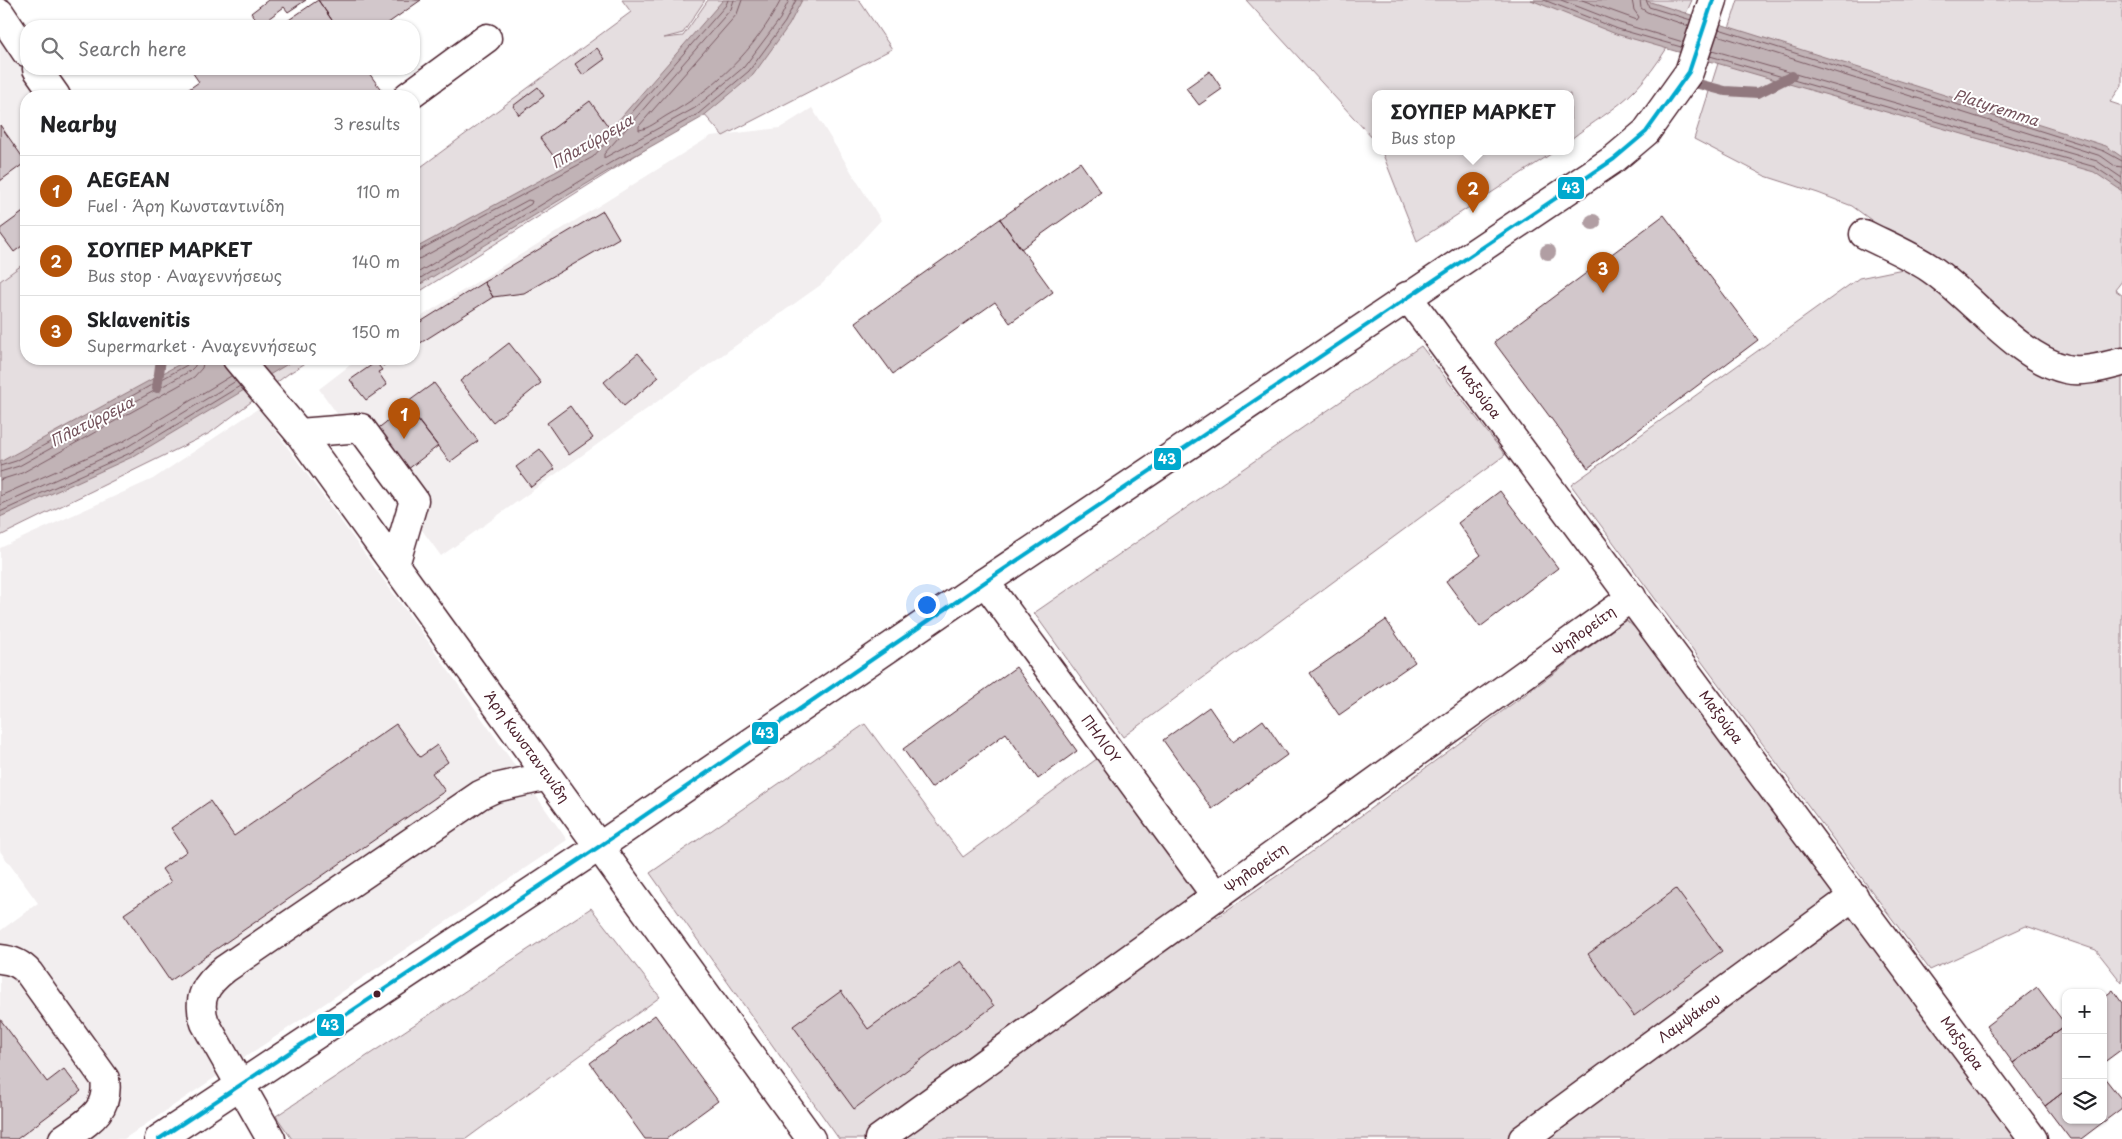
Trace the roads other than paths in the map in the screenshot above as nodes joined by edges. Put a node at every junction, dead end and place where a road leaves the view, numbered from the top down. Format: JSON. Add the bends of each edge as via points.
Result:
{"nodes":[{"id":1,"x":1714,"y":0,"type":"edge"},
{"id":2,"x":0,"y":13,"type":"edge"},
{"id":3,"x":487,"y":38,"type":"dead end"},
{"id":4,"x":20,"y":43,"type":"edge"},
{"id":5,"x":41,"y":75,"type":"edge"},
{"id":6,"x":52,"y":90,"type":"edge"},
{"id":7,"x":416,"y":90,"type":"edge"},
{"id":8,"x":1864,"y":234,"type":"dead end"},
{"id":9,"x":1407,"y":296,"type":"junction"},
{"id":10,"x":2122,"y":362,"type":"edge"},
{"id":11,"x":242,"y":365,"type":"edge"},
{"id":12,"x":299,"y":433,"type":"junction"},
{"id":13,"x":395,"y":566,"type":"junction"},
{"id":14,"x":985,"y":582,"type":"junction"},
{"id":15,"x":1632,"y":597,"type":"junction"},
{"id":16,"x":548,"y":776,"type":"junction"},
{"id":17,"x":600,"y":846,"type":"junction"},
{"id":18,"x":1216,"y":896,"type":"junction"},
{"id":19,"x":1854,"y":896,"type":"junction"},
{"id":20,"x":0,"y":959,"type":"edge"},
{"id":21,"x":238,"y":1085,"type":"junction"},
{"id":22,"x":63,"y":1139,"type":"edge"},
{"id":23,"x":159,"y":1139,"type":"edge"},
{"id":24,"x":271,"y":1139,"type":"edge"},
{"id":25,"x":811,"y":1139,"type":"edge"},
{"id":26,"x":879,"y":1139,"type":"edge"},
{"id":27,"x":1523,"y":1139,"type":"edge"},
{"id":28,"x":2033,"y":1139,"type":"edge"}],
"edges":[{"from":1,"to":9,"type":"street","via":[[1689,72],[1646,132],[1614,159]]},
{"from":2,"to":4,"type":"street"},
{"from":3,"to":7,"type":"street"},
{"from":5,"to":6,"type":"street"},
{"from":8,"to":10,"type":"street","via":[[1931,269],[2048,363],[2067,370]]},
{"from":9,"to":14,"type":"street"},
{"from":9,"to":15,"type":"street","name":"Μαξούρα"},
{"from":11,"to":12,"type":"street","name":"Άρη Κωνσταντινίδη"},
{"from":12,"to":13,"type":"street","name":"Άρη Κωνσταντινίδη"},
{"from":12,"to":13,"type":"street","via":[[361,428],[414,500]]},
{"from":13,"to":16,"type":"street","name":"Άρη Κωνσταντινίδη"},
{"from":14,"to":17,"type":"street"},
{"from":14,"to":18,"type":"street","name":"ΠΗΛΙΟΥ"},
{"from":15,"to":18,"type":"street","name":"Ψηλορείτη"},
{"from":15,"to":19,"type":"street","name":"Μαξούρα"},
{"from":16,"to":17,"type":"street","name":"Άρη Κωνσταντινίδη"},
{"from":16,"to":21,"type":"street","via":[[495,788],[480,795],[212,979],[202,996],[201,1013]]},
{"from":17,"to":21,"type":"street"},
{"from":17,"to":25,"type":"street","name":"Άρη Κωνσταντινίδη"},
{"from":18,"to":26,"type":"street","name":"Ψηλορείτη"},
{"from":19,"to":27,"type":"street","name":"Λαμψάκου"},
{"from":19,"to":28,"type":"street","name":"Μαξούρα"},
{"from":20,"to":22,"type":"street","via":[[22,965],[30,973],[105,1079],[105,1100],[100,1110]]},
{"from":21,"to":23,"type":"street"},
{"from":21,"to":24,"type":"street"}]}
